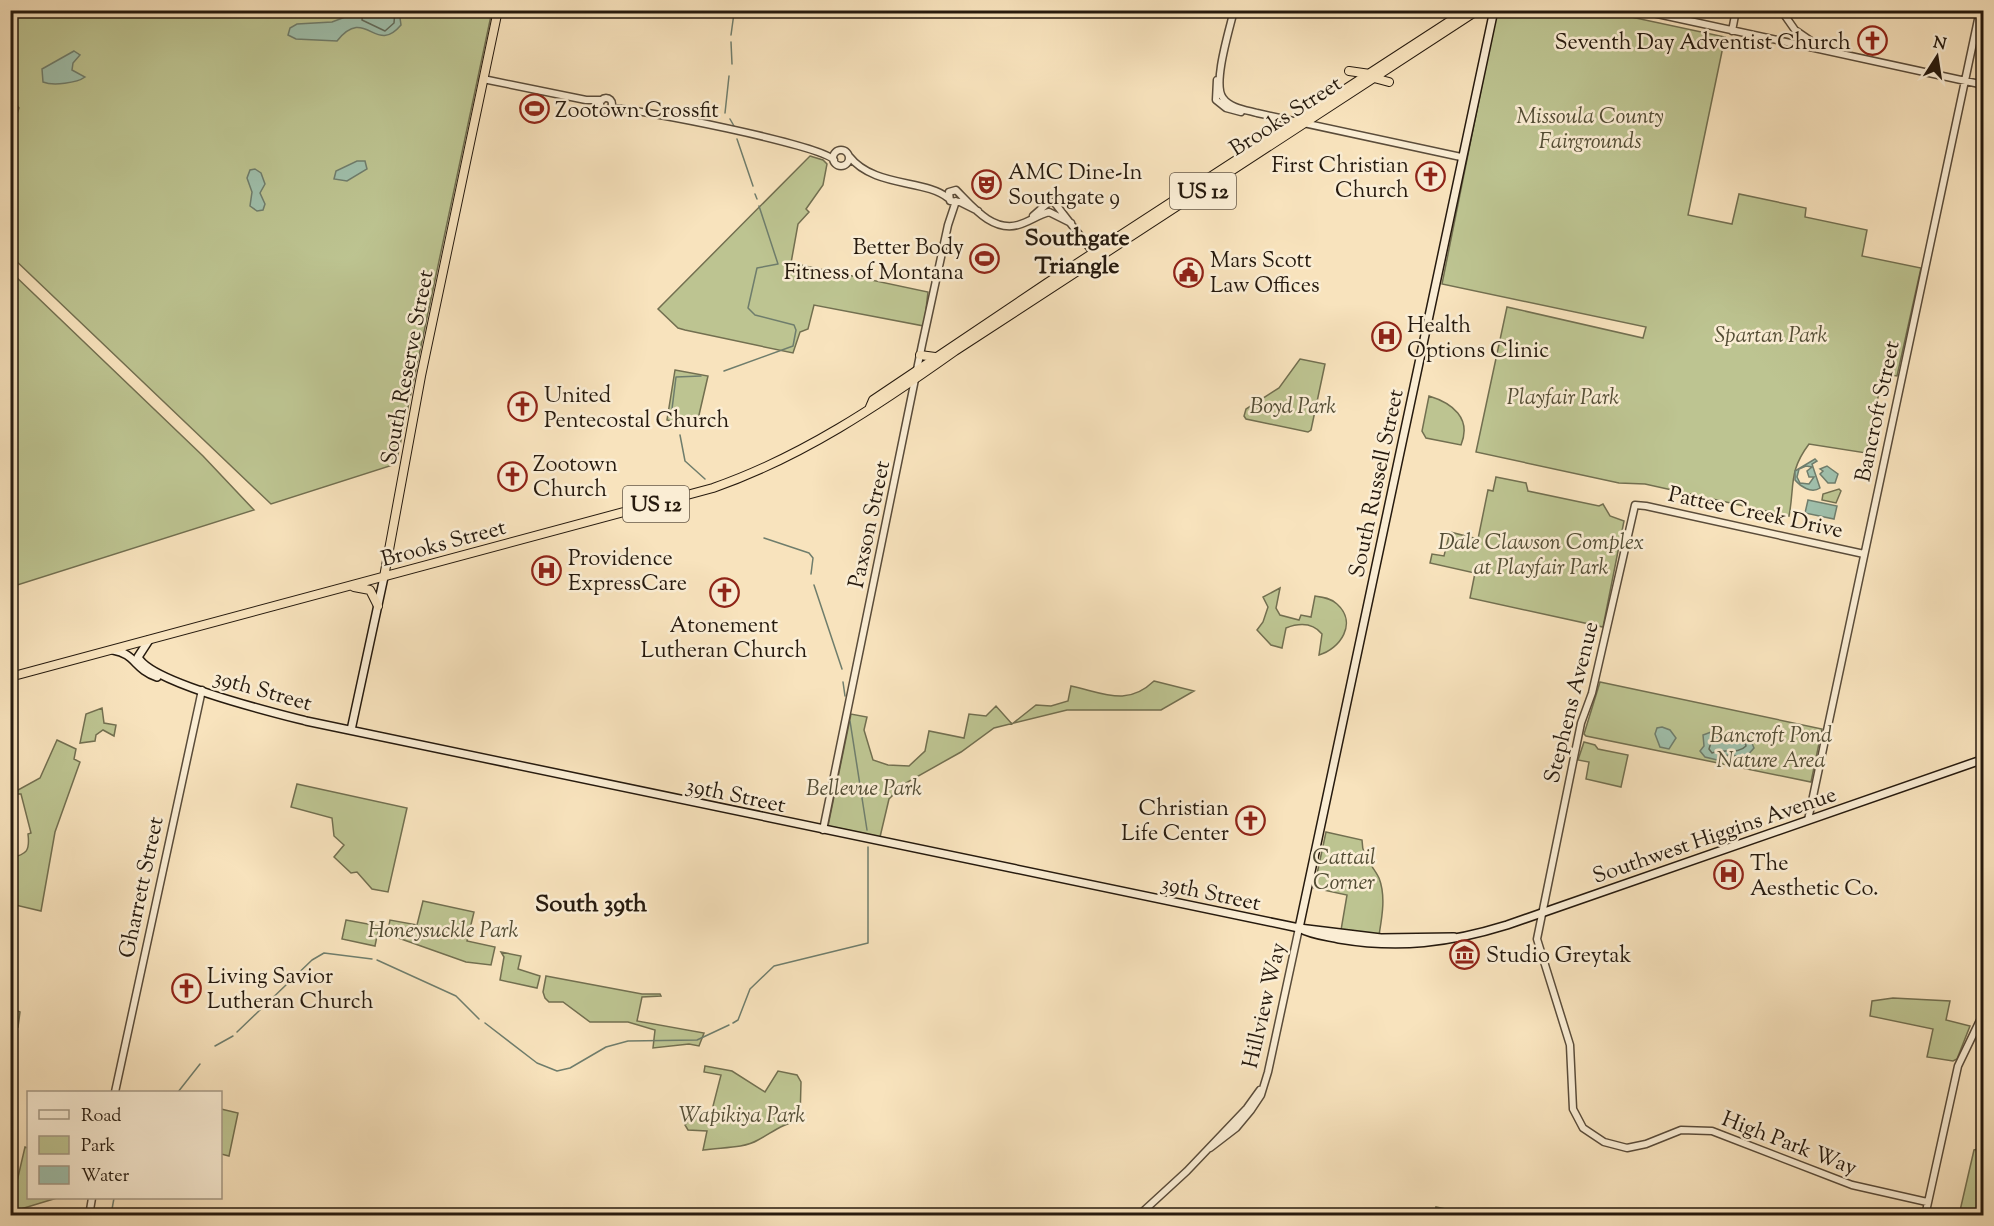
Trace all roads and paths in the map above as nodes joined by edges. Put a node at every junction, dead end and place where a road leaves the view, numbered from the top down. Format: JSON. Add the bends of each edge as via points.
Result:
{"nodes":[{"id":1,"x":498,"y":10,"type":"edge"},
{"id":2,"x":1234,"y":10,"type":"edge"},
{"id":3,"x":1467,"y":10,"type":"edge"},
{"id":4,"x":1478,"y":10,"type":"edge"},
{"id":5,"x":1494,"y":10,"type":"edge"},
{"id":6,"x":1639,"y":10,"type":"edge"},
{"id":7,"x":1736,"y":10,"type":"edge"},
{"id":8,"x":1781,"y":10,"type":"edge"},
{"id":9,"x":1980,"y":10,"type":"edge"},
{"id":10,"x":1732,"y":31,"type":"junction"},
{"id":11,"x":1826,"y":52,"type":"junction"},
{"id":12,"x":1372,"y":76,"type":"junction"},
{"id":13,"x":483,"y":79,"type":"junction"},
{"id":14,"x":1965,"y":81,"type":"junction"},
{"id":15,"x":1389,"y":82,"type":"dead end"},
{"id":16,"x":1983,"y":84,"type":"edge"},
{"id":17,"x":1353,"y":85,"type":"junction"},
{"id":18,"x":1302,"y":122,"type":"junction"},
{"id":19,"x":814,"y":149,"type":"junction"},
{"id":20,"x":837,"y":151,"type":"junction"},
{"id":21,"x":849,"y":156,"type":"junction"},
{"id":22,"x":1461,"y":157,"type":"junction"},
{"id":23,"x":834,"y":160,"type":"junction"},
{"id":24,"x":846,"y":165,"type":"junction"},
{"id":25,"x":867,"y":170,"type":"junction"},
{"id":26,"x":949,"y":196,"type":"junction"},
{"id":27,"x":958,"y":199,"type":"junction"},
{"id":28,"x":1046,"y":204,"type":"junction"},
{"id":29,"x":1053,"y":211,"type":"junction"},
{"id":30,"x":1029,"y":220,"type":"junction"},
{"id":31,"x":948,"y":225,"type":"junction"},
{"id":32,"x":1096,"y":256,"type":"junction"},
{"id":33,"x":920,"y":355,"type":"junction"},
{"id":34,"x":939,"y":355,"type":"junction"},
{"id":35,"x":916,"y":375,"type":"junction"},
{"id":36,"x":1640,"y":504,"type":"joint"},
{"id":37,"x":1864,"y":554,"type":"junction"},
{"id":38,"x":384,"y":577,"type":"junction"},
{"id":39,"x":349,"y":586,"type":"junction"},
{"id":40,"x":378,"y":606,"type":"junction"},
{"id":41,"x":149,"y":640,"type":"junction"},
{"id":42,"x":113,"y":650,"type":"junction"},
{"id":43,"x":10,"y":677,"type":"edge"},
{"id":44,"x":169,"y":679,"type":"junction"},
{"id":45,"x":202,"y":690,"type":"junction"},
{"id":46,"x":351,"y":730,"type":"junction"},
{"id":47,"x":1983,"y":759,"type":"edge"},
{"id":48,"x":1808,"y":820,"type":"junction"},
{"id":49,"x":823,"y":830,"type":"junction"},
{"id":50,"x":1542,"y":913,"type":"junction"},
{"id":51,"x":1299,"y":928,"type":"junction"},
{"id":52,"x":1454,"y":937,"type":"junction"},
{"id":53,"x":1423,"y":938,"type":"junction"},
{"id":54,"x":1371,"y":944,"type":"junction"},
{"id":55,"x":1983,"y":1011,"type":"edge"},
{"id":56,"x":115,"y":1091,"type":"edge"},
{"id":57,"x":92,"y":1199,"type":"edge"},
{"id":58,"x":1927,"y":1202,"type":"junction"},
{"id":59,"x":89,"y":1215,"type":"edge"},
{"id":60,"x":1138,"y":1215,"type":"edge"},
{"id":61,"x":1924,"y":1215,"type":"edge"}],
"edges":[{"from":1,"to":13,"type":"highway","name":"South Reserve Street"},
{"from":2,"to":18,"type":"street","via":[[1220,73],[1220,91],[1225,101],[1257,113]]},
{"from":3,"to":12,"type":"highway","name":"Brooks Street","number":"US 12"},
{"from":4,"to":12,"type":"highway","name":"Brooks Street","number":"US 12"},
{"from":5,"to":22,"type":"main road","name":"South Russell Street"},
{"from":6,"to":10,"type":"street"},
{"from":7,"to":10,"type":"street"},
{"from":8,"to":11,"type":"street","via":[[1795,30]]},
{"from":9,"to":14,"type":"street","name":"Bancroft Street"},
{"from":10,"to":11,"type":"street"},
{"from":11,"to":14,"type":"street"},
{"from":12,"to":15,"type":"highway"},
{"from":12,"to":17,"type":"highway","name":"Brooks Street","number":"US 12"},
{"from":12,"to":17,"type":"highway","via":[[1349,71]]},
{"from":12,"to":18,"type":"highway","name":"Brooks Street","number":"US 12"},
{"from":13,"to":19,"type":"street","via":[[601,103],[605,110],[611,105]]},
{"from":13,"to":38,"type":"highway","name":"South Reserve Street"},
{"from":14,"to":16,"type":"street"},
{"from":14,"to":37,"type":"street","name":"Bancroft Street"},
{"from":17,"to":18,"type":"highway","name":"Brooks Street","number":"US 12"},
{"from":18,"to":22,"type":"street"},
{"from":18,"to":32,"type":"highway","name":"Brooks Street","number":"US 12"},
{"from":19,"to":20,"type":"street"},
{"from":19,"to":23,"type":"street"},
{"from":20,"to":21,"type":"street","via":[[845,151]]},
{"from":20,"to":23,"type":"street"},
{"from":21,"to":24,"type":"street"},
{"from":21,"to":25,"type":"street"},
{"from":22,"to":51,"type":"main road","name":"South Russell Street"},
{"from":23,"to":24,"type":"street","via":[[838,165]]},
{"from":24,"to":25,"type":"street"},
{"from":25,"to":26,"type":"street","via":[[890,181]]},
{"from":26,"to":27,"type":"street"},
{"from":26,"to":27,"type":"street","via":[[956,190]]},
{"from":26,"to":31,"type":"street","name":"Paxson Street"},
{"from":27,"to":30,"type":"street","via":[[1002,226]]},
{"from":27,"to":31,"type":"street","name":"Paxson Street"},
{"from":28,"to":29,"type":"street"},
{"from":28,"to":29,"type":"street","via":[[1053,201]]},
{"from":28,"to":30,"type":"street"},
{"from":29,"to":30,"type":"street"},
{"from":29,"to":32,"type":"street","via":[[1071,223]]},
{"from":31,"to":33,"type":"street","name":"Paxson Street"},
{"from":32,"to":34,"type":"highway","name":"Brooks Street","number":"US 12"},
{"from":32,"to":35,"type":"highway","name":"Brooks Street","number":"US 12"},
{"from":33,"to":34,"type":"highway"},
{"from":33,"to":35,"type":"street","name":"Paxson Street"},
{"from":34,"to":35,"type":"highway","name":"Brooks Street","number":"US 12"},
{"from":35,"to":38,"type":"highway","name":"Brooks Street","number":"US 12","via":[[794,455],[727,483]]},
{"from":35,"to":49,"type":"street","name":"Paxson Street"},
{"from":36,"to":37,"type":"street","name":"Pattee Creek Drive"},
{"from":36,"to":50,"type":"street","name":"Stephens Avenue","via":[[1632,509]]},
{"from":37,"to":48,"type":"street","name":"Bancroft Street"},
{"from":38,"to":39,"type":"highway","name":"Brooks Street"},
{"from":38,"to":40,"type":"main road","name":"South Reserve Street"},
{"from":39,"to":40,"type":"highway","via":[[370,590]]},
{"from":39,"to":41,"type":"highway","name":"Brooks Street"},
{"from":40,"to":46,"type":"main road","name":"South Reserve Street"},
{"from":41,"to":42,"type":"highway","name":"Brooks Street"},
{"from":41,"to":44,"type":"main road","name":"39th Street","via":[[139,653],[139,660]]},
{"from":42,"to":43,"type":"highway","name":"Brooks Street"},
{"from":42,"to":44,"type":"main road","name":"39th Street","via":[[128,653],[146,673]]},
{"from":44,"to":45,"type":"main road","name":"39th Street"},
{"from":45,"to":46,"type":"main road","name":"39th Street","via":[[250,706]]},
{"from":45,"to":56,"type":"street","name":"Gharrett Street"},
{"from":46,"to":49,"type":"main road","name":"39th Street"},
{"from":47,"to":48,"type":"main road","name":"Southwest Higgins Avenue"},
{"from":48,"to":50,"type":"main road","name":"Southwest Higgins Avenue"},
{"from":49,"to":51,"type":"main road","name":"39th Street"},
{"from":50,"to":52,"type":"main road","name":"Southwest Higgins Avenue"},
{"from":50,"to":58,"type":"street","name":"High Park Way","via":[[1537,943],[1571,1052],[1574,1109],[1593,1137],[1627,1148],[1681,1130],[1712,1131],[1852,1185]]},
{"from":51,"to":53,"type":"main road","name":"Southwest Higgins Avenue","via":[[1369,937]]},
{"from":51,"to":54,"type":"main road","name":"Southwest Higgins Avenue","via":[[1309,934]]},
{"from":51,"to":60,"type":"street","name":"Hillview Way","via":[[1268,1072],[1258,1100],[1236,1128]]},
{"from":52,"to":53,"type":"main road","name":"Southwest Higgins Avenue"},
{"from":52,"to":54,"type":"main road","name":"Southwest Higgins Avenue","via":[[1441,943]]},
{"from":53,"to":54,"type":"main road","name":"Southwest Higgins Avenue","via":[[1418,942]]},
{"from":55,"to":58,"type":"street","via":[[1958,1066]]},
{"from":57,"to":59,"type":"street"},
{"from":58,"to":61,"type":"street"}]}
